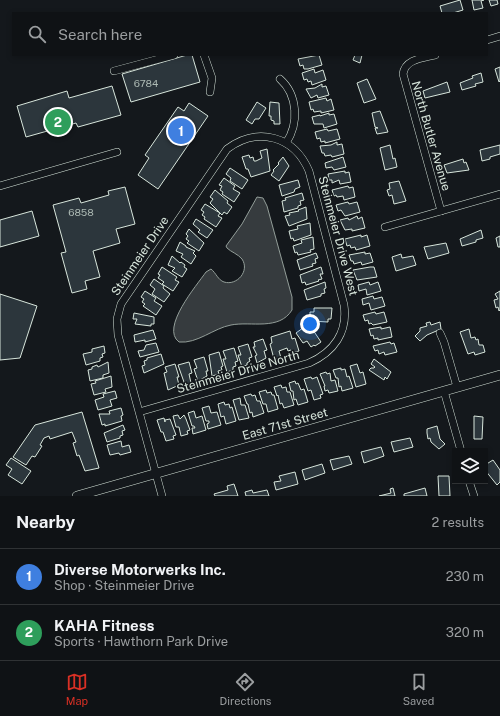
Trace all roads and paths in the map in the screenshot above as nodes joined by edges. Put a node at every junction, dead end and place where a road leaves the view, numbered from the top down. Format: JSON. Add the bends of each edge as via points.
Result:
{"nodes":[{"id":1,"x":500,"y":36,"type":"edge"},
{"id":2,"x":488,"y":40,"type":"edge"},
{"id":3,"x":170,"y":56,"type":"edge"},
{"id":4,"x":204,"y":56,"type":"edge"},
{"id":5,"x":431,"y":56,"type":"edge"},
{"id":6,"x":114,"y":71,"type":"dead end"},
{"id":7,"x":280,"y":79,"type":"dead end"},
{"id":8,"x":210,"y":92,"type":"dead end"},
{"id":9,"x":286,"y":143,"type":"junction"},
{"id":10,"x":117,"y":152,"type":"dead end"},
{"id":11,"x":0,"y":186,"type":"edge"},
{"id":12,"x":500,"y":194,"type":"edge"},
{"id":13,"x":441,"y":211,"type":"junction"},
{"id":14,"x":385,"y":227,"type":"dead end"},
{"id":15,"x":440,"y":333,"type":"dead end"},
{"id":16,"x":337,"y":342,"type":"joint"},
{"id":17,"x":500,"y":375,"type":"edge"},
{"id":18,"x":457,"y":387,"type":"junction"},
{"id":19,"x":444,"y":391,"type":"junction"},
{"id":20,"x":139,"y":412,"type":"junction"},
{"id":21,"x":460,"y":448,"type":"edge"},
{"id":22,"x":155,"y":474,"type":"junction"},
{"id":23,"x":470,"y":484,"type":"edge"},
{"id":24,"x":77,"y":496,"type":"edge"},
{"id":25,"x":162,"y":496,"type":"edge"},
{"id":26,"x":474,"y":496,"type":"edge"}],
"edges":[{"from":1,"to":2,"type":"street"},
{"from":3,"to":6,"type":"street"},
{"from":4,"to":8,"type":"street","via":[[212,78]]},
{"from":5,"to":13,"type":"street","name":"North Butler Avenue","via":[[410,62],[404,68],[403,76]]},
{"from":7,"to":9,"type":"street","via":[[288,89],[296,117],[293,133]]},
{"from":9,"to":16,"type":"street","name":"Steinmeier Drive West","via":[[300,155],[309,171],[344,302],[345,324]]},
{"from":9,"to":20,"type":"street","name":"Steinmeier Drive","via":[[271,137],[259,136],[246,138],[228,149],[124,298],[118,313],[118,332]]},
{"from":10,"to":11,"type":"street"},
{"from":12,"to":13,"type":"street"},
{"from":13,"to":14,"type":"street"},
{"from":15,"to":18,"type":"street"},
{"from":16,"to":20,"type":"street","name":"Steinmeier Drive North","via":[[324,356],[309,363]]},
{"from":17,"to":18,"type":"main road","name":"East 71st Street"},
{"from":18,"to":19,"type":"main road","name":"East 71st Street"},
{"from":19,"to":21,"type":"street"},
{"from":19,"to":22,"type":"main road","name":"East 71st Street"},
{"from":20,"to":22,"type":"street","name":"Steinmeier Drive"},
{"from":22,"to":24,"type":"main road","name":"East 71st Street"},
{"from":22,"to":25,"type":"street","name":"Steinmeier Drive"},
{"from":23,"to":26,"type":"street"}]}
